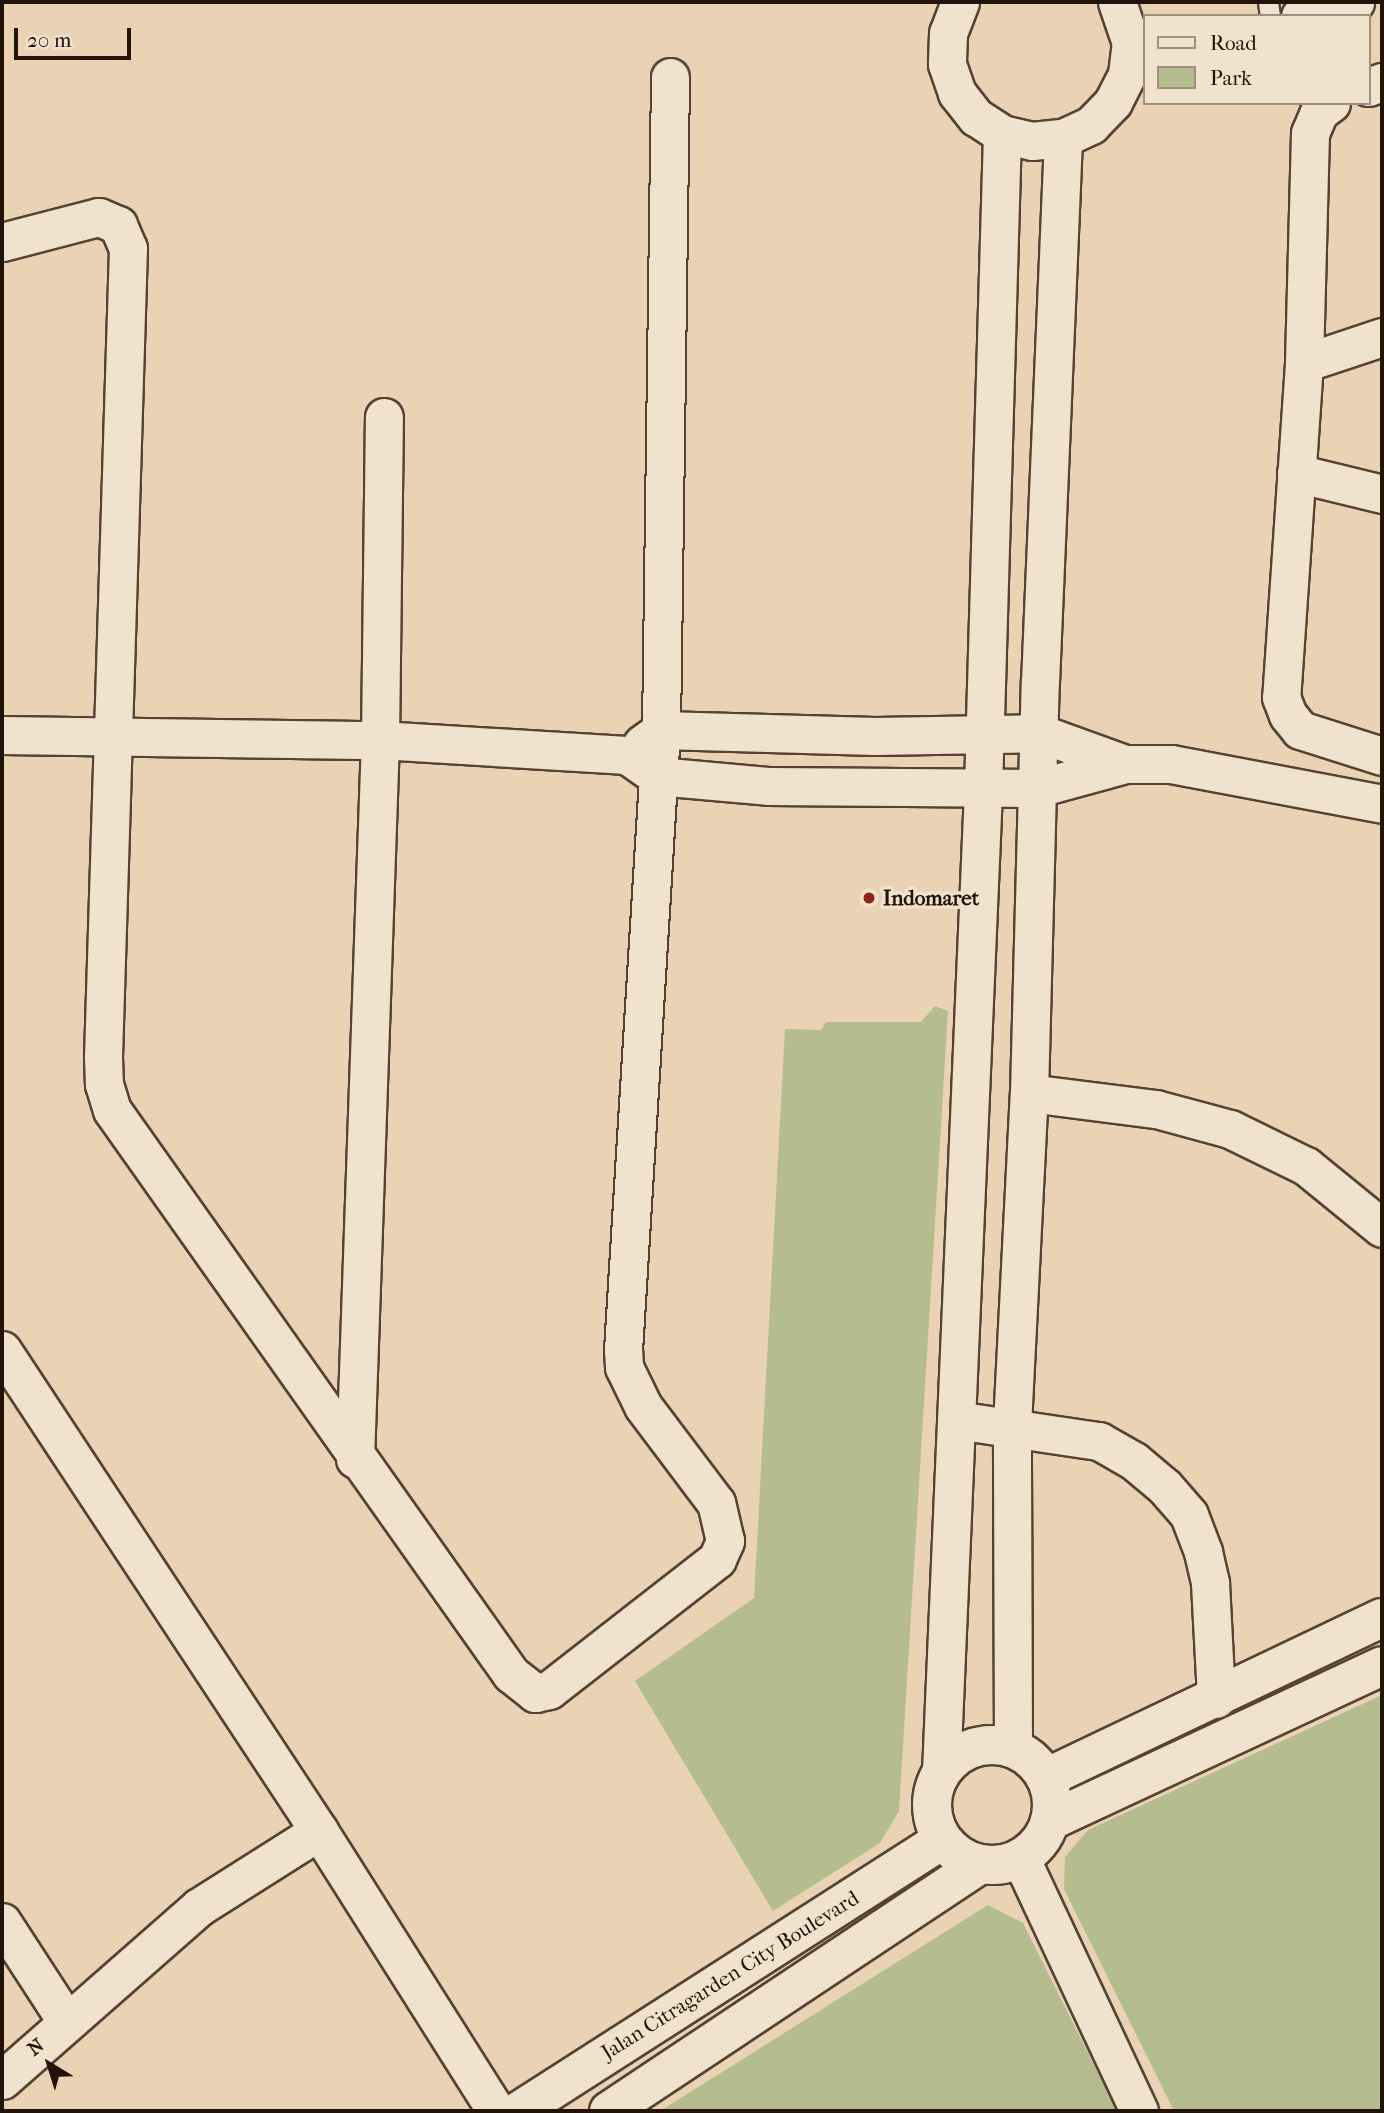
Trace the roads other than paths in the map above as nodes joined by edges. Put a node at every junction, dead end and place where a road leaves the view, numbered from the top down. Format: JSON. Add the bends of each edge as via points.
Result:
{"nodes":[{"id":1,"x":960,"y":2,"type":"edge"},
{"id":2,"x":1117,"y":2,"type":"edge"},
{"id":3,"x":1356,"y":2,"type":"edge"},
{"id":4,"x":1308,"y":14,"type":"edge"},
{"id":5,"x":1138,"y":43,"type":"edge"},
{"id":6,"x":670,"y":77,"type":"dead end"},
{"id":7,"x":1328,"y":105,"type":"edge"},
{"id":8,"x":1002,"y":134,"type":"junction"},
{"id":9,"x":1063,"y":138,"type":"junction"},
{"id":10,"x":2,"y":242,"type":"edge"},
{"id":11,"x":1382,"y":337,"type":"edge"},
{"id":12,"x":1304,"y":363,"type":"junction"},
{"id":13,"x":384,"y":417,"type":"dead end"},
{"id":14,"x":1296,"y":473,"type":"junction"},
{"id":15,"x":1382,"y":494,"type":"edge"},
{"id":16,"x":661,"y":730,"type":"junction"},
{"id":17,"x":1038,"y":733,"type":"junction"},
{"id":18,"x":984,"y":734,"type":"junction"},
{"id":19,"x":2,"y":735,"type":"edge"},
{"id":20,"x":114,"y":737,"type":"junction"},
{"id":21,"x":380,"y":740,"type":"junction"},
{"id":22,"x":627,"y":755,"type":"junction"},
{"id":23,"x":1382,"y":756,"type":"edge"},
{"id":24,"x":1125,"y":764,"type":"junction"},
{"id":25,"x":657,"y":776,"type":"junction"},
{"id":26,"x":1038,"y":788,"type":"junction"},
{"id":27,"x":983,"y":789,"type":"junction"},
{"id":28,"x":1382,"y":804,"type":"edge"},
{"id":29,"x":1029,"y":1093,"type":"junction"},
{"id":30,"x":1382,"y":1228,"type":"edge"},
{"id":31,"x":2,"y":1350,"type":"edge"},
{"id":32,"x":956,"y":1420,"type":"junction"},
{"id":33,"x":1012,"y":1425,"type":"junction"},
{"id":34,"x":355,"y":1459,"type":"junction"},
{"id":35,"x":1382,"y":1618,"type":"edge"},
{"id":36,"x":1382,"y":1666,"type":"edge"},
{"id":37,"x":1216,"y":1699,"type":"junction"},
{"id":38,"x":1013,"y":1748,"type":"junction"},
{"id":39,"x":941,"y":1772,"type":"junction"},
{"id":40,"x":1046,"y":1778,"type":"junction"},
{"id":41,"x":1050,"y":1821,"type":"junction"},
{"id":42,"x":319,"y":1831,"type":"junction"},
{"id":43,"x":942,"y":1840,"type":"junction"},
{"id":44,"x":1021,"y":1859,"type":"junction"},
{"id":45,"x":979,"y":1865,"type":"junction"},
{"id":46,"x":2,"y":1922,"type":"edge"},
{"id":47,"x":67,"y":2022,"type":"junction"},
{"id":48,"x":2,"y":2080,"type":"edge"},
{"id":49,"x":496,"y":2111,"type":"edge"},
{"id":50,"x":519,"y":2111,"type":"edge"},
{"id":51,"x":609,"y":2111,"type":"edge"},
{"id":52,"x":1139,"y":2111,"type":"edge"}],
"edges":[{"from":1,"to":8,"type":"street","via":[[948,33],[947,64],[957,93],[976,117]]},
{"from":2,"to":5,"type":"street"},
{"from":3,"to":4,"type":"street"},
{"from":5,"to":9,"type":"street","via":[[1113,102],[1091,125]]},
{"from":6,"to":16,"type":"street"},
{"from":7,"to":12,"type":"street","via":[[1319,112],[1310,133]]},
{"from":8,"to":9,"type":"street","via":[[1032,141]]},
{"from":8,"to":18,"type":"street"},
{"from":9,"to":17,"type":"street"},
{"from":10,"to":20,"type":"street","via":[[99,217],[118,225],[128,248]]},
{"from":11,"to":12,"type":"street"},
{"from":12,"to":14,"type":"street"},
{"from":13,"to":21,"type":"street"},
{"from":14,"to":15,"type":"street"},
{"from":14,"to":23,"type":"street","via":[[1281,696],[1300,730]]},
{"from":16,"to":18,"type":"street"},
{"from":16,"to":22,"type":"street"},
{"from":16,"to":25,"type":"street"},
{"from":17,"to":18,"type":"street"},
{"from":17,"to":24,"type":"street"},
{"from":17,"to":26,"type":"street"},
{"from":18,"to":27,"type":"street"},
{"from":19,"to":20,"type":"street"},
{"from":20,"to":21,"type":"street"},
{"from":20,"to":34,"type":"street","via":[[103,1058],[112,1110]]},
{"from":21,"to":22,"type":"street"},
{"from":21,"to":34,"type":"street"},
{"from":22,"to":25,"type":"street"},
{"from":24,"to":26,"type":"street"},
{"from":24,"to":28,"type":"street","via":[[1171,764]]},
{"from":25,"to":27,"type":"street","via":[[768,786]]},
{"from":25,"to":34,"type":"street","via":[[624,1367],[643,1406],[716,1503],[725,1541],[717,1559],[560,1682],[535,1693],[510,1674]]},
{"from":26,"to":27,"type":"street"},
{"from":26,"to":29,"type":"street"},
{"from":27,"to":32,"type":"street"},
{"from":29,"to":30,"type":"street","via":[[1156,1109],[1230,1129],[1306,1166]]},
{"from":29,"to":33,"type":"street"},
{"from":31,"to":42,"type":"street"},
{"from":32,"to":33,"type":"street"},
{"from":32,"to":39,"type":"street"},
{"from":33,"to":37,"type":"street","via":[[1099,1441],[1134,1461],[1189,1515],[1210,1583]]},
{"from":33,"to":38,"type":"street"},
{"from":35,"to":37,"type":"main road"},
{"from":36,"to":41,"type":"main road"},
{"from":37,"to":40,"type":"main road"},
{"from":38,"to":39,"type":"main road","via":[[993,1744],[972,1748]]},
{"from":38,"to":40,"type":"main road","via":[[1034,1762]]},
{"from":39,"to":43,"type":"main road","via":[[931,1810]]},
{"from":40,"to":41,"type":"main road","via":[[1052,1796]]},
{"from":41,"to":44,"type":"main road","via":[[1036,1847]]},
{"from":42,"to":47,"type":"street","via":[[199,1908]]},
{"from":42,"to":49,"type":"street"},
{"from":43,"to":45,"type":"main road","via":[[952,1852]]},
{"from":43,"to":50,"type":"main road","name":"Jalan Citragarden City Boulevard"},
{"from":44,"to":45,"type":"main road","name":"Jalan Citragarden City Boulevard"},
{"from":44,"to":52,"type":"street"},
{"from":45,"to":51,"type":"main road","name":"Jalan Citragarden City Boulevard"},
{"from":46,"to":47,"type":"street"},
{"from":47,"to":48,"type":"street"}]}
